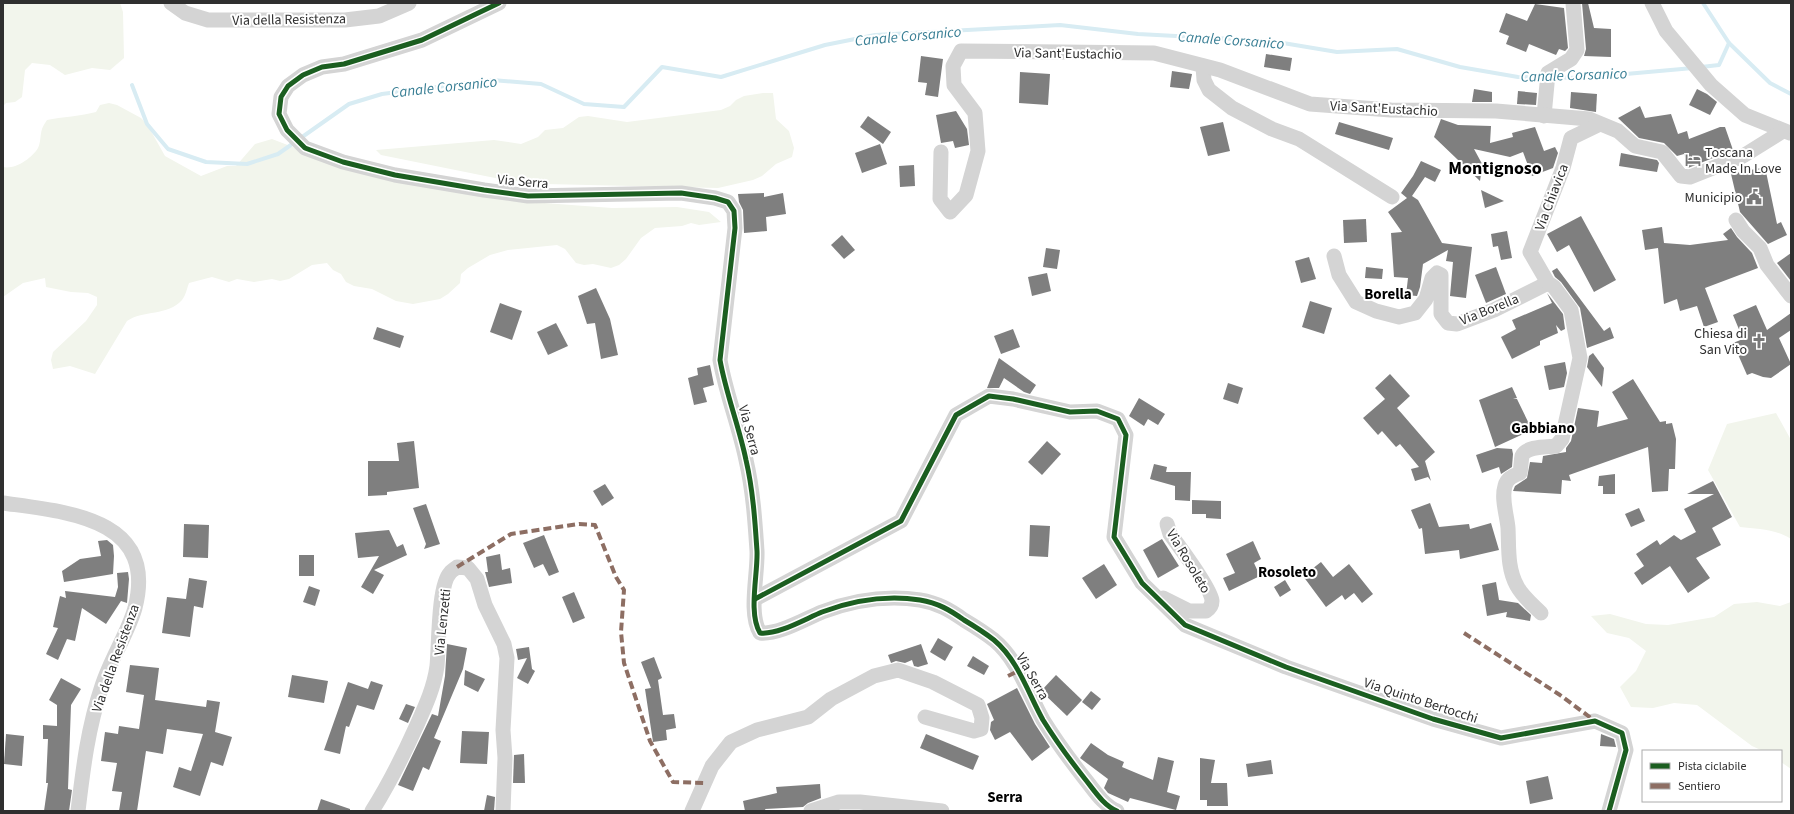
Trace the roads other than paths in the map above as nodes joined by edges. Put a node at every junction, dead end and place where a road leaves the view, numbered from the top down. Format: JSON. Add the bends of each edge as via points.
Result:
{"nodes":[{"id":1,"x":171,"y":3,"type":"edge"},
{"id":2,"x":409,"y":3,"type":"edge"},
{"id":3,"x":499,"y":3,"type":"edge"},
{"id":4,"x":1573,"y":3,"type":"edge"},
{"id":5,"x":1652,"y":3,"type":"edge"},
{"id":6,"x":1203,"y":66,"type":"junction"},
{"id":7,"x":1544,"y":116,"type":"junction"},
{"id":8,"x":1600,"y":124,"type":"junction"},
{"id":9,"x":1787,"y":132,"type":"edge"},
{"id":10,"x":941,"y":152,"type":"dead end"},
{"id":11,"x":1392,"y":197,"type":"dead end"},
{"id":12,"x":1736,"y":220,"type":"dead end"},
{"id":13,"x":1334,"y":256,"type":"dead end"},
{"id":14,"x":1548,"y":283,"type":"junction"},
{"id":15,"x":1791,"y":296,"type":"edge"},
{"id":16,"x":3,"y":503,"type":"edge"},
{"id":17,"x":1167,"y":524,"type":"dead end"},
{"id":18,"x":1153,"y":594,"type":"junction"},
{"id":19,"x":755,"y":599,"type":"junction"},
{"id":20,"x":1541,"y":613,"type":"dead end"},
{"id":21,"x":925,"y":717,"type":"dead end"},
{"id":22,"x":78,"y":811,"type":"edge"},
{"id":23,"x":372,"y":811,"type":"edge"},
{"id":24,"x":503,"y":811,"type":"edge"},
{"id":25,"x":692,"y":811,"type":"edge"},
{"id":26,"x":811,"y":811,"type":"edge"},
{"id":27,"x":942,"y":811,"type":"edge"},
{"id":28,"x":1117,"y":811,"type":"edge"},
{"id":29,"x":1609,"y":811,"type":"edge"}],
"edges":[{"from":1,"to":2,"type":"street","name":"Via della Resistenza","via":[[185,13],[215,20],[352,19],[379,16]]},
{"from":3,"to":19,"type":"street","name":"Via Serra","via":[[422,40],[303,74],[288,86],[281,97],[279,114],[287,130],[305,148],[343,162],[395,175],[528,196],[681,193],[728,202],[734,211],[735,228],[720,360],[746,459],[751,489],[757,552]]},
{"from":4,"to":7,"type":"street","via":[[1577,50],[1571,59],[1548,73]]},
{"from":5,"to":9,"type":"street","via":[[1666,31],[1697,68],[1746,115]]},
{"from":6,"to":7,"type":"street","name":"Via Sant'Eustachio","via":[[1310,104],[1391,110],[1496,111]]},
{"from":6,"to":10,"type":"street","name":"Via Sant'Eustachio","via":[[1154,53],[961,51],[953,66],[954,85],[975,113],[978,151],[966,195],[950,212],[940,200]]},
{"from":6,"to":11,"type":"street","via":[[1204,80],[1209,90],[1232,108],[1272,129],[1299,139]]},
{"from":7,"to":8,"type":"street","name":"Via Sant'Eustachio","via":[[1589,119]]},
{"from":8,"to":9,"type":"street","name":"Via Sant'Eustachio","via":[[1618,131],[1635,146],[1662,152],[1681,176],[1690,177],[1743,156]]},
{"from":8,"to":14,"type":"street","name":"Via Chiavica","via":[[1571,138],[1563,168],[1530,252]]},
{"from":12,"to":15,"type":"street","via":[[1760,248],[1767,265]]},
{"from":13,"to":14,"type":"street","name":"Via Borella","via":[[1339,275],[1356,302],[1398,317],[1415,313],[1426,299],[1432,278],[1437,273],[1441,275],[1441,314],[1448,322],[1457,324],[1494,310]]},
{"from":14,"to":20,"type":"street","name":"Via Chiavica","via":[[1571,310],[1580,358],[1562,439],[1556,446],[1526,452],[1522,456],[1520,473],[1510,477],[1505,485],[1504,495],[1512,576],[1517,587]]},
{"from":16,"to":22,"type":"street","name":"Via della Resistenza","via":[[62,512],[100,523],[122,537],[137,561],[140,576],[134,608],[102,686],[86,744]]},
{"from":17,"to":18,"type":"street","name":"Via Rosoleto","via":[[1170,534],[1208,588],[1212,601],[1206,611],[1189,610]]},
{"from":18,"to":19,"type":"street","via":[[1142,583],[1114,537],[1126,435],[1118,420],[1097,412],[1070,412],[989,396],[956,415],[901,521]]},
{"from":18,"to":29,"type":"street","name":"Via Quinto Bertocchi","via":[[1185,625],[1286,667],[1433,719],[1501,738],[1596,721],[1622,733],[1626,750]]},
{"from":19,"to":28,"type":"street","name":"Via Serra","via":[[756,627],[760,632],[767,633],[852,602],[899,599],[921,600],[943,606],[995,641],[1009,657],[1063,751],[1100,798]]},
{"from":21,"to":25,"type":"street","via":[[974,731],[980,729],[982,718],[978,705],[933,682],[898,670],[874,676],[830,699],[808,717],[756,730],[731,742],[712,766]]},
{"from":23,"to":24,"type":"street","name":"Via Lenzetti","via":[[397,768],[429,697],[437,668],[444,588],[449,573],[457,567],[468,568],[477,579],[485,605],[504,644],[507,658],[503,730]]},
{"from":26,"to":27,"type":"street","via":[[839,802],[860,802]]}]}
